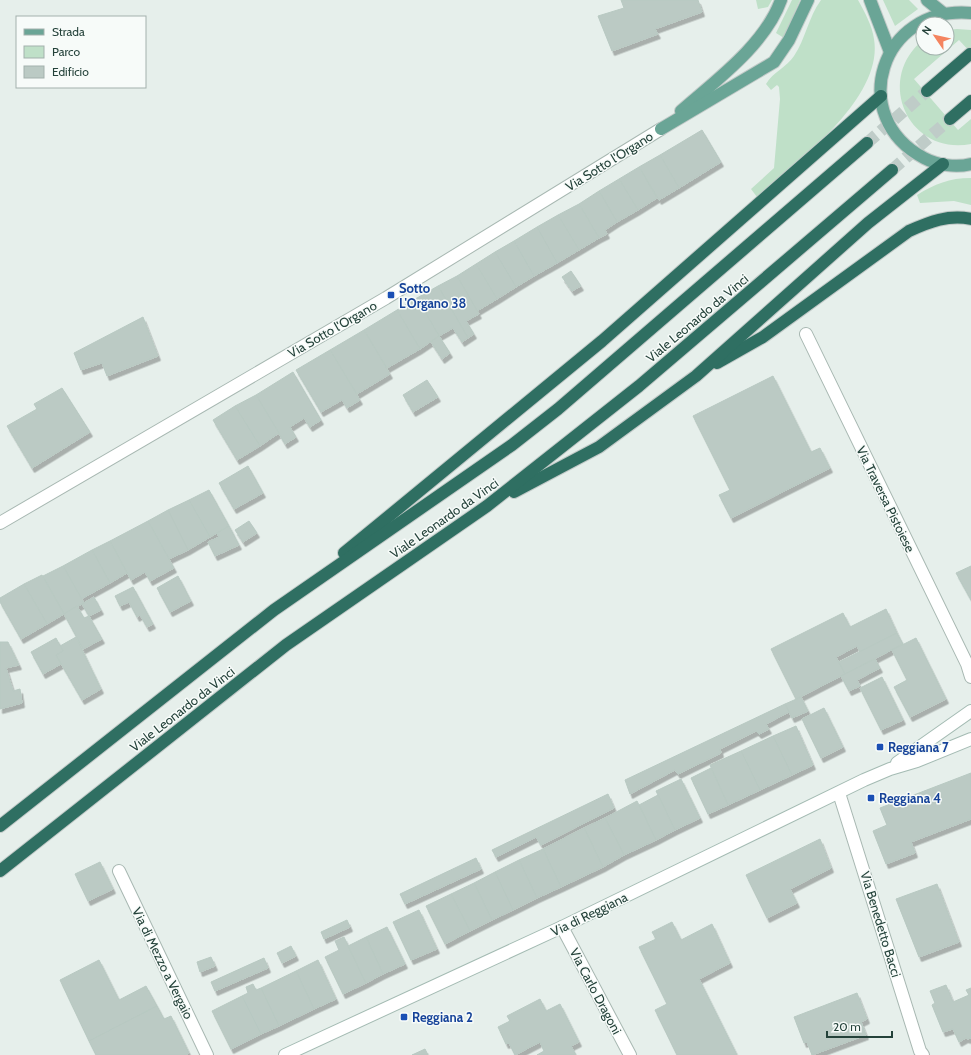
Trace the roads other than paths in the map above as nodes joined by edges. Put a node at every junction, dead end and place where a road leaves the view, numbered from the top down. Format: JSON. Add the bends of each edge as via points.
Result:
{"nodes":[{"id":1,"x":781,"y":0,"type":"edge"},
{"id":2,"x":808,"y":0,"type":"edge"},
{"id":3,"x":870,"y":0,"type":"edge"},
{"id":4,"x":927,"y":0,"type":"edge"},
{"id":5,"x":942,"y":13,"type":"junction"},
{"id":6,"x":971,"y":13,"type":"edge"},
{"id":7,"x":890,"y":52,"type":"junction"},
{"id":8,"x":970,"y":54,"type":"edge"},
{"id":9,"x":927,"y":91,"type":"tunnel mouth"},
{"id":10,"x":881,"y":96,"type":"junction"},
{"id":11,"x":971,"y":101,"type":"edge"},
{"id":12,"x":950,"y":119,"type":"tunnel mouth"},
{"id":13,"x":661,"y":129,"type":"junction"},
{"id":14,"x":867,"y":143,"type":"tunnel mouth"},
{"id":15,"x":943,"y":164,"type":"junction"},
{"id":16,"x":971,"y":164,"type":"edge"},
{"id":17,"x":892,"y":170,"type":"tunnel mouth"},
{"id":18,"x":971,"y":219,"type":"edge"},
{"id":19,"x":806,"y":334,"type":"dead end"},
{"id":20,"x":696,"y":376,"type":"junction"},
{"id":21,"x":487,"y":506,"type":"junction"},
{"id":22,"x":0,"y":523,"type":"edge"},
{"id":23,"x":274,"y":610,"type":"junction"},
{"id":24,"x":969,"y":665,"type":"edge"},
{"id":25,"x":971,"y":677,"type":"edge"},
{"id":26,"x":971,"y":711,"type":"edge"},
{"id":27,"x":971,"y":739,"type":"edge"},
{"id":28,"x":890,"y":769,"type":"junction"},
{"id":29,"x":839,"y":793,"type":"junction"},
{"id":30,"x":0,"y":826,"type":"edge"},
{"id":31,"x":0,"y":871,"type":"edge"},
{"id":32,"x":119,"y":871,"type":"dead end"},
{"id":33,"x":562,"y":927,"type":"junction"},
{"id":34,"x":207,"y":1055,"type":"edge"},
{"id":35,"x":285,"y":1055,"type":"edge"},
{"id":36,"x":630,"y":1055,"type":"edge"},
{"id":37,"x":922,"y":1055,"type":"edge"}],
"edges":[{"from":1,"to":13,"type":"main road","via":[[755,42]]},
{"from":2,"to":13,"type":"main road","via":[[790,40],[774,62]]},
{"from":3,"to":7,"type":"main road"},
{"from":4,"to":5,"type":"main road"},
{"from":5,"to":6,"type":"main road"},
{"from":5,"to":7,"type":"main road","via":[[918,23],[907,31]]},
{"from":7,"to":10,"type":"main road","via":[[884,66]]},
{"from":8,"to":9,"type":"highway"},
{"from":10,"to":15,"type":"main road","via":[[889,123],[906,146],[929,160]]},
{"from":10,"to":23,"type":"highway","via":[[602,341]]},
{"from":11,"to":12,"type":"highway"},
{"from":13,"to":22,"type":"street","name":"Via Sotto l'Organo","via":[[386,298]]},
{"from":14,"to":23,"type":"highway","name":"Viale Leonardo da Vinci","via":[[558,409],[512,445]]},
{"from":15,"to":16,"type":"main road"},
{"from":15,"to":20,"type":"highway","via":[[868,223]]},
{"from":17,"to":21,"type":"highway","name":"Viale Leonardo da Vinci","via":[[639,386]]},
{"from":18,"to":20,"type":"highway","via":[[937,220],[909,231],[763,337]]},
{"from":19,"to":24,"type":"street","name":"Via Traversa Pistoiese"},
{"from":20,"to":21,"type":"highway","via":[[599,447]]},
{"from":21,"to":31,"type":"highway","name":"Viale Leonardo da Vinci","via":[[286,645]]},
{"from":23,"to":30,"type":"highway","name":"Viale Leonardo da Vinci"},
{"from":24,"to":25,"type":"street","name":"Via Traversa Pistoiese"},
{"from":26,"to":28,"type":"street","name":"Via di Reggiana"},
{"from":27,"to":28,"type":"street","name":"Via di Reggiana"},
{"from":28,"to":29,"type":"street","name":"Via di Reggiana"},
{"from":29,"to":33,"type":"street","name":"Via di Reggiana"},
{"from":29,"to":37,"type":"street","name":"Via Benedetto Bacci"},
{"from":32,"to":34,"type":"street","name":"Via di Mezzo a Vergaio"},
{"from":33,"to":35,"type":"street","name":"Via di Reggiana"},
{"from":33,"to":36,"type":"street","name":"Via Carlo Dragoni"}]}
